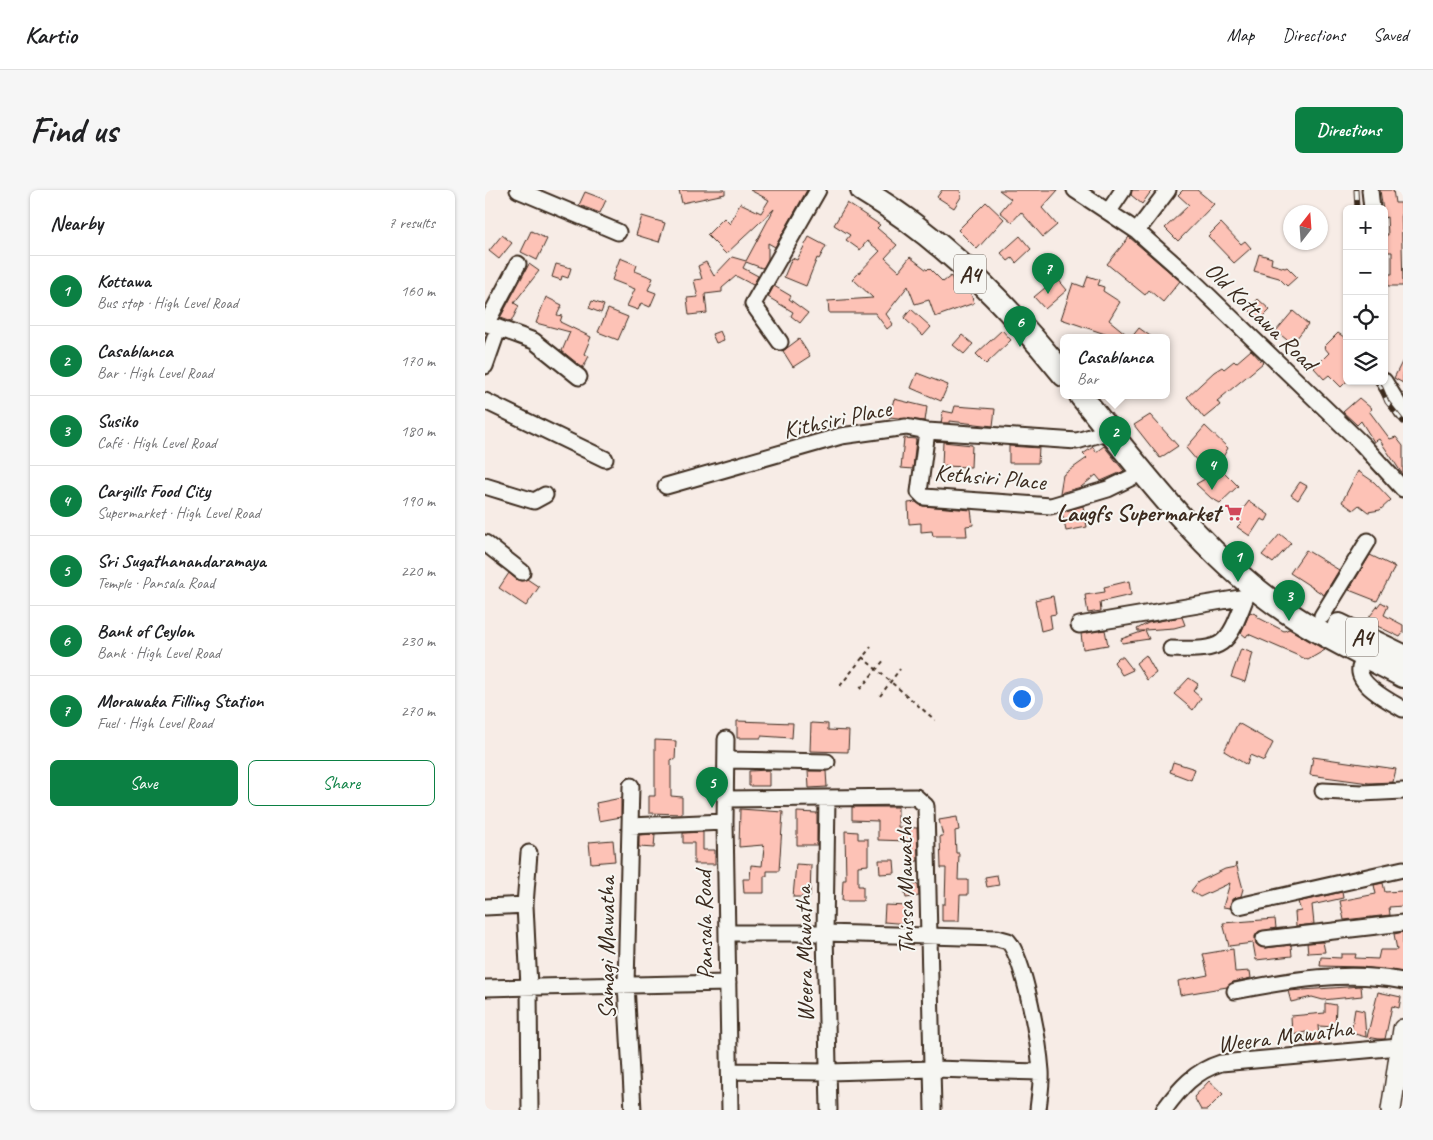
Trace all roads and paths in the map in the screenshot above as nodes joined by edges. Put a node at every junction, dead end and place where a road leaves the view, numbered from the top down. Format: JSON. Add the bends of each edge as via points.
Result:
{"nodes":[{"id":1,"x":518,"y":190,"type":"edge"},
{"id":2,"x":818,"y":190,"type":"edge"},
{"id":3,"x":862,"y":190,"type":"edge"},
{"id":4,"x":877,"y":190,"type":"edge"},
{"id":5,"x":1075,"y":190,"type":"edge"},
{"id":6,"x":1123,"y":190,"type":"edge"},
{"id":7,"x":1169,"y":190,"type":"edge"},
{"id":8,"x":1370,"y":190,"type":"edge"},
{"id":9,"x":1372,"y":205,"type":"edge"},
{"id":10,"x":1109,"y":211,"type":"junction"},
{"id":11,"x":1137,"y":231,"type":"junction"},
{"id":12,"x":618,"y":232,"type":"dead end"},
{"id":13,"x":518,"y":264,"type":"dead end"},
{"id":14,"x":490,"y":325,"type":"edge"},
{"id":15,"x":780,"y":342,"type":"dead end"},
{"id":16,"x":1060,"y":359,"type":"edge"},
{"id":17,"x":485,"y":366,"type":"edge"},
{"id":18,"x":1060,"y":371,"type":"edge"},
{"id":19,"x":579,"y":377,"type":"dead end"},
{"id":20,"x":1387,"y":385,"type":"edge"},
{"id":21,"x":1083,"y":399,"type":"edge"},
{"id":22,"x":1093,"y":399,"type":"edge"},
{"id":23,"x":485,"y":401,"type":"edge"},
{"id":24,"x":1403,"y":412,"type":"edge"},
{"id":25,"x":927,"y":431,"type":"junction"},
{"id":26,"x":1110,"y":432,"type":"junction"},
{"id":27,"x":605,"y":459,"type":"dead end"},
{"id":28,"x":1143,"y":472,"type":"junction"},
{"id":29,"x":485,"y":486,"type":"edge"},
{"id":30,"x":666,"y":486,"type":"dead end"},
{"id":31,"x":1403,"y":489,"type":"edge"},
{"id":32,"x":545,"y":495,"type":"dead end"},
{"id":33,"x":1368,"y":541,"type":"dead end"},
{"id":34,"x":485,"y":544,"type":"edge"},
{"id":35,"x":522,"y":572,"type":"dead end"},
{"id":36,"x":1249,"y":591,"type":"junction"},
{"id":37,"x":1322,"y":616,"type":"junction"},
{"id":38,"x":1079,"y":625,"type":"dead end"},
{"id":39,"x":871,"y":646,"type":"dead end"},
{"id":40,"x":1171,"y":649,"type":"dead end"},
{"id":41,"x":1403,"y":656,"type":"edge"},
{"id":42,"x":1365,"y":657,"type":"junction"},
{"id":43,"x":862,"y":658,"type":"junction"},
{"id":44,"x":885,"y":659,"type":"dead end"},
{"id":45,"x":900,"y":669,"type":"dead end"},
{"id":46,"x":876,"y":670,"type":"junction"},
{"id":47,"x":1403,"y":676,"type":"edge"},
{"id":48,"x":891,"y":682,"type":"junction"},
{"id":49,"x":840,"y":686,"type":"dead end"},
{"id":50,"x":860,"y":689,"type":"dead end"},
{"id":51,"x":880,"y":696,"type":"dead end"},
{"id":52,"x":1403,"y":708,"type":"edge"},
{"id":53,"x":935,"y":720,"type":"dead end"},
{"id":54,"x":726,"y":739,"type":"dead end"},
{"id":55,"x":726,"y":760,"type":"junction"},
{"id":56,"x":827,"y":762,"type":"dead end"},
{"id":57,"x":631,"y":786,"type":"dead end"},
{"id":58,"x":1403,"y":790,"type":"edge"},
{"id":59,"x":1323,"y":791,"type":"dead end"},
{"id":60,"x":725,"y":798,"type":"junction"},
{"id":61,"x":827,"y":798,"type":"junction"},
{"id":62,"x":725,"y":822,"type":"junction"},
{"id":63,"x":630,"y":826,"type":"junction"},
{"id":64,"x":529,"y":853,"type":"dead end"},
{"id":65,"x":1403,"y":869,"type":"edge"},
{"id":66,"x":525,"y":905,"type":"junction"},
{"id":67,"x":1239,"y":906,"type":"dead end"},
{"id":68,"x":485,"y":907,"type":"edge"},
{"id":69,"x":1403,"y":923,"type":"edge"},
{"id":70,"x":727,"y":933,"type":"junction"},
{"id":71,"x":825,"y":933,"type":"junction"},
{"id":72,"x":929,"y":936,"type":"junction"},
{"id":73,"x":1264,"y":939,"type":"dead end"},
{"id":74,"x":1403,"y":981,"type":"edge"},
{"id":75,"x":728,"y":982,"type":"junction"},
{"id":76,"x":626,"y":984,"type":"junction"},
{"id":77,"x":529,"y":987,"type":"junction"},
{"id":78,"x":485,"y":988,"type":"edge"},
{"id":79,"x":1235,"y":991,"type":"dead end"},
{"id":80,"x":1402,"y":1034,"type":"edge"},
{"id":81,"x":933,"y":1069,"type":"junction"},
{"id":82,"x":730,"y":1071,"type":"junction"},
{"id":83,"x":829,"y":1072,"type":"junction"},
{"id":84,"x":1041,"y":1072,"type":"junction"},
{"id":85,"x":530,"y":1110,"type":"edge"},
{"id":86,"x":633,"y":1110,"type":"edge"},
{"id":87,"x":731,"y":1110,"type":"edge"},
{"id":88,"x":829,"y":1110,"type":"edge"},
{"id":89,"x":933,"y":1110,"type":"edge"},
{"id":90,"x":1038,"y":1110,"type":"edge"},
{"id":91,"x":1164,"y":1110,"type":"edge"},
{"id":92,"x":1391,"y":1110,"type":"edge"}],
"edges":[{"from":1,"to":12,"type":"street"},
{"from":2,"to":15,"type":"street","via":[[753,304]]},
{"from":3,"to":18,"type":"highway","number":"A4","via":[[898,211],[942,247],[980,282]]},
{"from":4,"to":16,"type":"highway","number":"A4","via":[[902,205],[947,241]]},
{"from":5,"to":10,"type":"street","name":"Old Kottawa Road"},
{"from":6,"to":10,"type":"street"},
{"from":7,"to":11,"type":"street"},
{"from":8,"to":9,"type":"street"},
{"from":10,"to":11,"type":"street","name":"Old Kottawa Road"},
{"from":11,"to":31,"type":"street","name":"Old Kottawa Road","via":[[1362,444]]},
{"from":13,"to":14,"type":"street"},
{"from":14,"to":17,"type":"street"},
{"from":14,"to":19,"type":"street","via":[[533,340]]},
{"from":20,"to":24,"type":"street"},
{"from":21,"to":26,"type":"highway","number":"A4"},
{"from":22,"to":37,"type":"highway","number":"A4","via":[[1127,440],[1247,566]]},
{"from":23,"to":27,"type":"street"},
{"from":25,"to":26,"type":"street","name":"Kithsiri Place","via":[[1077,440]]},
{"from":25,"to":28,"type":"street","name":"Kethsiri Place","via":[[919,492],[924,497],[1051,506],[1108,489]]},
{"from":25,"to":30,"type":"street","name":"Kithsiri Place","via":[[906,427],[841,436]]},
{"from":26,"to":28,"type":"highway","number":"A4"},
{"from":28,"to":36,"type":"highway","number":"A4"},
{"from":29,"to":32,"type":"street","via":[[534,501]]},
{"from":33,"to":37,"type":"street"},
{"from":34,"to":35,"type":"street"},
{"from":36,"to":38,"type":"street"},
{"from":36,"to":40,"type":"street","via":[[1225,641],[1203,650]]},
{"from":36,"to":42,"type":"highway","number":"A4"},
{"from":37,"to":41,"type":"highway","number":"A4"},
{"from":39,"to":43,"type":"path"},
{"from":42,"to":47,"type":"highway","number":"A4"},
{"from":42,"to":52,"type":"street","via":[[1360,669],[1362,676],[1376,694]]},
{"from":43,"to":46,"type":"path"},
{"from":43,"to":49,"type":"path"},
{"from":44,"to":46,"type":"path"},
{"from":45,"to":48,"type":"path"},
{"from":46,"to":48,"type":"path"},
{"from":46,"to":50,"type":"path"},
{"from":48,"to":51,"type":"path"},
{"from":48,"to":53,"type":"path"},
{"from":54,"to":55,"type":"street","name":"Pansala Road"},
{"from":55,"to":56,"type":"street"},
{"from":55,"to":60,"type":"street","name":"Pansala Road"},
{"from":57,"to":63,"type":"street","name":"Samagi Mawatha"},
{"from":58,"to":59,"type":"street"},
{"from":60,"to":61,"type":"street","name":"Thissa Mawatha"},
{"from":60,"to":62,"type":"street","name":"Pansala Road"},
{"from":61,"to":71,"type":"street","name":"Weera Mawatha"},
{"from":61,"to":72,"type":"street","name":"Thissa Mawatha","via":[[916,796],[927,806]]},
{"from":62,"to":63,"type":"street"},
{"from":62,"to":70,"type":"street","name":"Pansala Road"},
{"from":63,"to":76,"type":"street","name":"Samagi Mawatha"},
{"from":64,"to":66,"type":"street"},
{"from":65,"to":67,"type":"street"},
{"from":66,"to":68,"type":"street"},
{"from":66,"to":77,"type":"street"},
{"from":69,"to":73,"type":"street"},
{"from":70,"to":71,"type":"street"},
{"from":70,"to":75,"type":"street","name":"Pansala Road"},
{"from":71,"to":72,"type":"street"},
{"from":71,"to":83,"type":"street","name":"Weera Mawatha"},
{"from":72,"to":81,"type":"street","name":"Thissa Mawatha"},
{"from":72,"to":84,"type":"street","via":[[997,938],[1008,941],[1014,948]]},
{"from":74,"to":79,"type":"street","via":[[1312,978]]},
{"from":75,"to":76,"type":"street"},
{"from":75,"to":82,"type":"street","name":"Pansala Road"},
{"from":76,"to":77,"type":"street"},
{"from":76,"to":86,"type":"street","name":"Samagi Mawatha"},
{"from":77,"to":78,"type":"street"},
{"from":77,"to":85,"type":"street"},
{"from":80,"to":91,"type":"street","name":"Weera Mawatha","via":[[1221,1063],[1193,1076]]},
{"from":80,"to":92,"type":"main road"},
{"from":81,"to":83,"type":"street"},
{"from":81,"to":84,"type":"street"},
{"from":81,"to":89,"type":"street","name":"Thissa Mawatha"},
{"from":82,"to":83,"type":"street"},
{"from":82,"to":87,"type":"street","name":"Pansala Road"},
{"from":83,"to":88,"type":"street","name":"Weera Mawatha"},
{"from":84,"to":90,"type":"street"}]}
